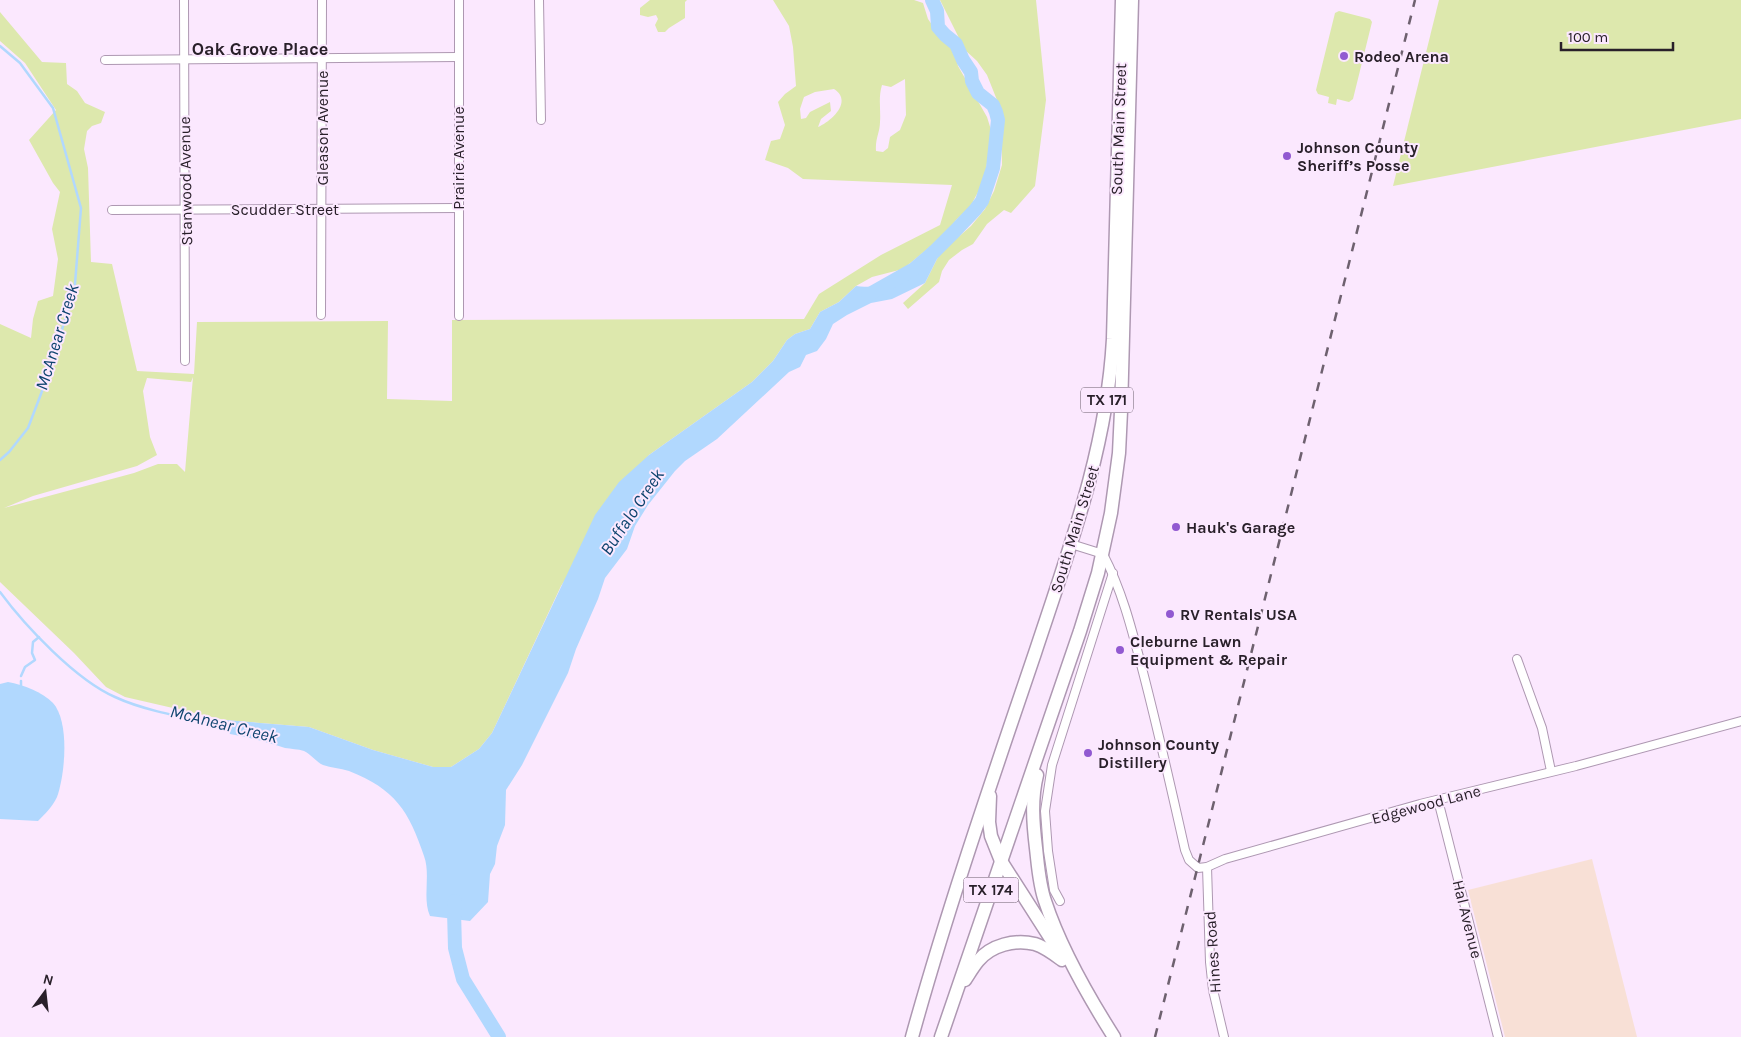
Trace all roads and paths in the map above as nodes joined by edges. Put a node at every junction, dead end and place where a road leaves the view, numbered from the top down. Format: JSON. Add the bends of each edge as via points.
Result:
{"nodes":[{"id":1,"x":184,"y":0,"type":"edge"},
{"id":2,"x":322,"y":0,"type":"edge"},
{"id":3,"x":458,"y":0,"type":"edge"},
{"id":4,"x":539,"y":0,"type":"edge"},
{"id":5,"x":1122,"y":0,"type":"edge"},
{"id":6,"x":1132,"y":0,"type":"edge"},
{"id":7,"x":458,"y":57,"type":"junction"},
{"id":8,"x":184,"y":59,"type":"junction"},
{"id":9,"x":105,"y":60,"type":"dead end"},
{"id":10,"x":322,"y":60,"type":"junction"},
{"id":11,"x":541,"y":120,"type":"dead end"},
{"id":12,"x":458,"y":208,"type":"junction"},
{"id":13,"x":185,"y":209,"type":"junction"},
{"id":14,"x":322,"y":209,"type":"junction"},
{"id":15,"x":112,"y":210,"type":"dead end"},
{"id":16,"x":1121,"y":211,"type":"junction"},
{"id":17,"x":321,"y":315,"type":"dead end"},
{"id":18,"x":459,"y":316,"type":"dead end"},
{"id":19,"x":185,"y":361,"type":"dead end"},
{"id":20,"x":1071,"y":544,"type":"junction"},
{"id":21,"x":1103,"y":554,"type":"junction"},
{"id":22,"x":1113,"y":573,"type":"junction"},
{"id":23,"x":1517,"y":659,"type":"dead end"},
{"id":24,"x":1741,"y":722,"type":"edge"},
{"id":25,"x":1042,"y":743,"type":"junction"},
{"id":26,"x":1551,"y":771,"type":"junction"},
{"id":27,"x":990,"y":784,"type":"junction"},
{"id":28,"x":1438,"y":800,"type":"junction"},
{"id":29,"x":1001,"y":861,"type":"junction"},
{"id":30,"x":1207,"y":867,"type":"junction"},
{"id":31,"x":1060,"y":901,"type":"dead end"},
{"id":32,"x":1066,"y":962,"type":"junction"},
{"id":33,"x":955,"y":995,"type":"junction"},
{"id":34,"x":1100,"y":1015,"type":"junction"},
{"id":35,"x":912,"y":1037,"type":"edge"},
{"id":36,"x":941,"y":1037,"type":"edge"},
{"id":37,"x":1114,"y":1037,"type":"edge"},
{"id":38,"x":1224,"y":1037,"type":"edge"},
{"id":39,"x":1498,"y":1037,"type":"edge"}],
"edges":[{"from":1,"to":8,"type":"street","name":"Stanwood Avenue"},
{"from":2,"to":10,"type":"street","name":"Gleason Avenue"},
{"from":3,"to":7,"type":"street","name":"Prairie Avenue"},
{"from":4,"to":11,"type":"street"},
{"from":5,"to":16,"type":"main road","name":"South Main Street","number":"TX 171"},
{"from":6,"to":16,"type":"main road","name":"South Main Street","number":"TX 171"},
{"from":7,"to":10,"type":"street"},
{"from":7,"to":12,"type":"street","name":"Prairie Avenue"},
{"from":8,"to":9,"type":"street"},
{"from":8,"to":10,"type":"street"},
{"from":8,"to":13,"type":"street","name":"Stanwood Avenue"},
{"from":10,"to":14,"type":"street","name":"Gleason Avenue"},
{"from":12,"to":14,"type":"street","name":"Scudder Street"},
{"from":12,"to":18,"type":"street","name":"Prairie Avenue"},
{"from":13,"to":14,"type":"street","name":"Scudder Street"},
{"from":13,"to":15,"type":"street","name":"Scudder Street"},
{"from":13,"to":19,"type":"street","name":"Stanwood Avenue"},
{"from":14,"to":17,"type":"street","name":"Gleason Avenue"},
{"from":16,"to":20,"type":"main road","name":"South Main Street","number":"TX 171","via":[[1108,393],[1098,450]]},
{"from":16,"to":21,"type":"main road","name":"South Main Street","number":"TX 171","via":[[1119,445]]},
{"from":20,"to":21,"type":"street"},
{"from":20,"to":27,"type":"main road","name":"South Main Street","number":"TX 171"},
{"from":21,"to":22,"type":"street"},
{"from":21,"to":25,"type":"main road","name":"South Main Street","number":"TX 171"},
{"from":22,"to":30,"type":"street","via":[[1129,618],[1185,850],[1189,860],[1198,868]]},
{"from":22,"to":31,"type":"street","via":[[1050,774],[1045,811],[1048,851],[1054,890]]},
{"from":23,"to":26,"type":"street","via":[[1542,728]]},
{"from":24,"to":26,"type":"street","name":"Edgewood Lane"},
{"from":25,"to":29,"type":"main road","name":"South Main Street","number":"TX 174"},
{"from":25,"to":34,"type":"main road","number":"TX 171","via":[[1033,806],[1036,854],[1044,899]]},
{"from":26,"to":28,"type":"street","name":"Edgewood Lane"},
{"from":27,"to":29,"type":"main road","number":"TX 171","via":[[990,829]]},
{"from":27,"to":35,"type":"main road","name":"South Main Street","number":"TX 174","via":[[947,914]]},
{"from":28,"to":30,"type":"street","name":"Edgewood Lane","via":[[1225,859]]},
{"from":28,"to":39,"type":"street","name":"Hal Avenue"},
{"from":29,"to":32,"type":"main road","number":"TX 171"},
{"from":29,"to":33,"type":"main road","name":"South Main Street","number":"TX 174"},
{"from":30,"to":38,"type":"street","name":"Hines Road","via":[[1210,962]]},
{"from":32,"to":33,"type":"main road","via":[[1026,942],[1005,944],[977,961]]},
{"from":32,"to":34,"type":"main road","number":"TX 171"},
{"from":33,"to":36,"type":"main road","name":"South Main Street","number":"TX 174"},
{"from":34,"to":37,"type":"main road","number":"TX 171"}]}
